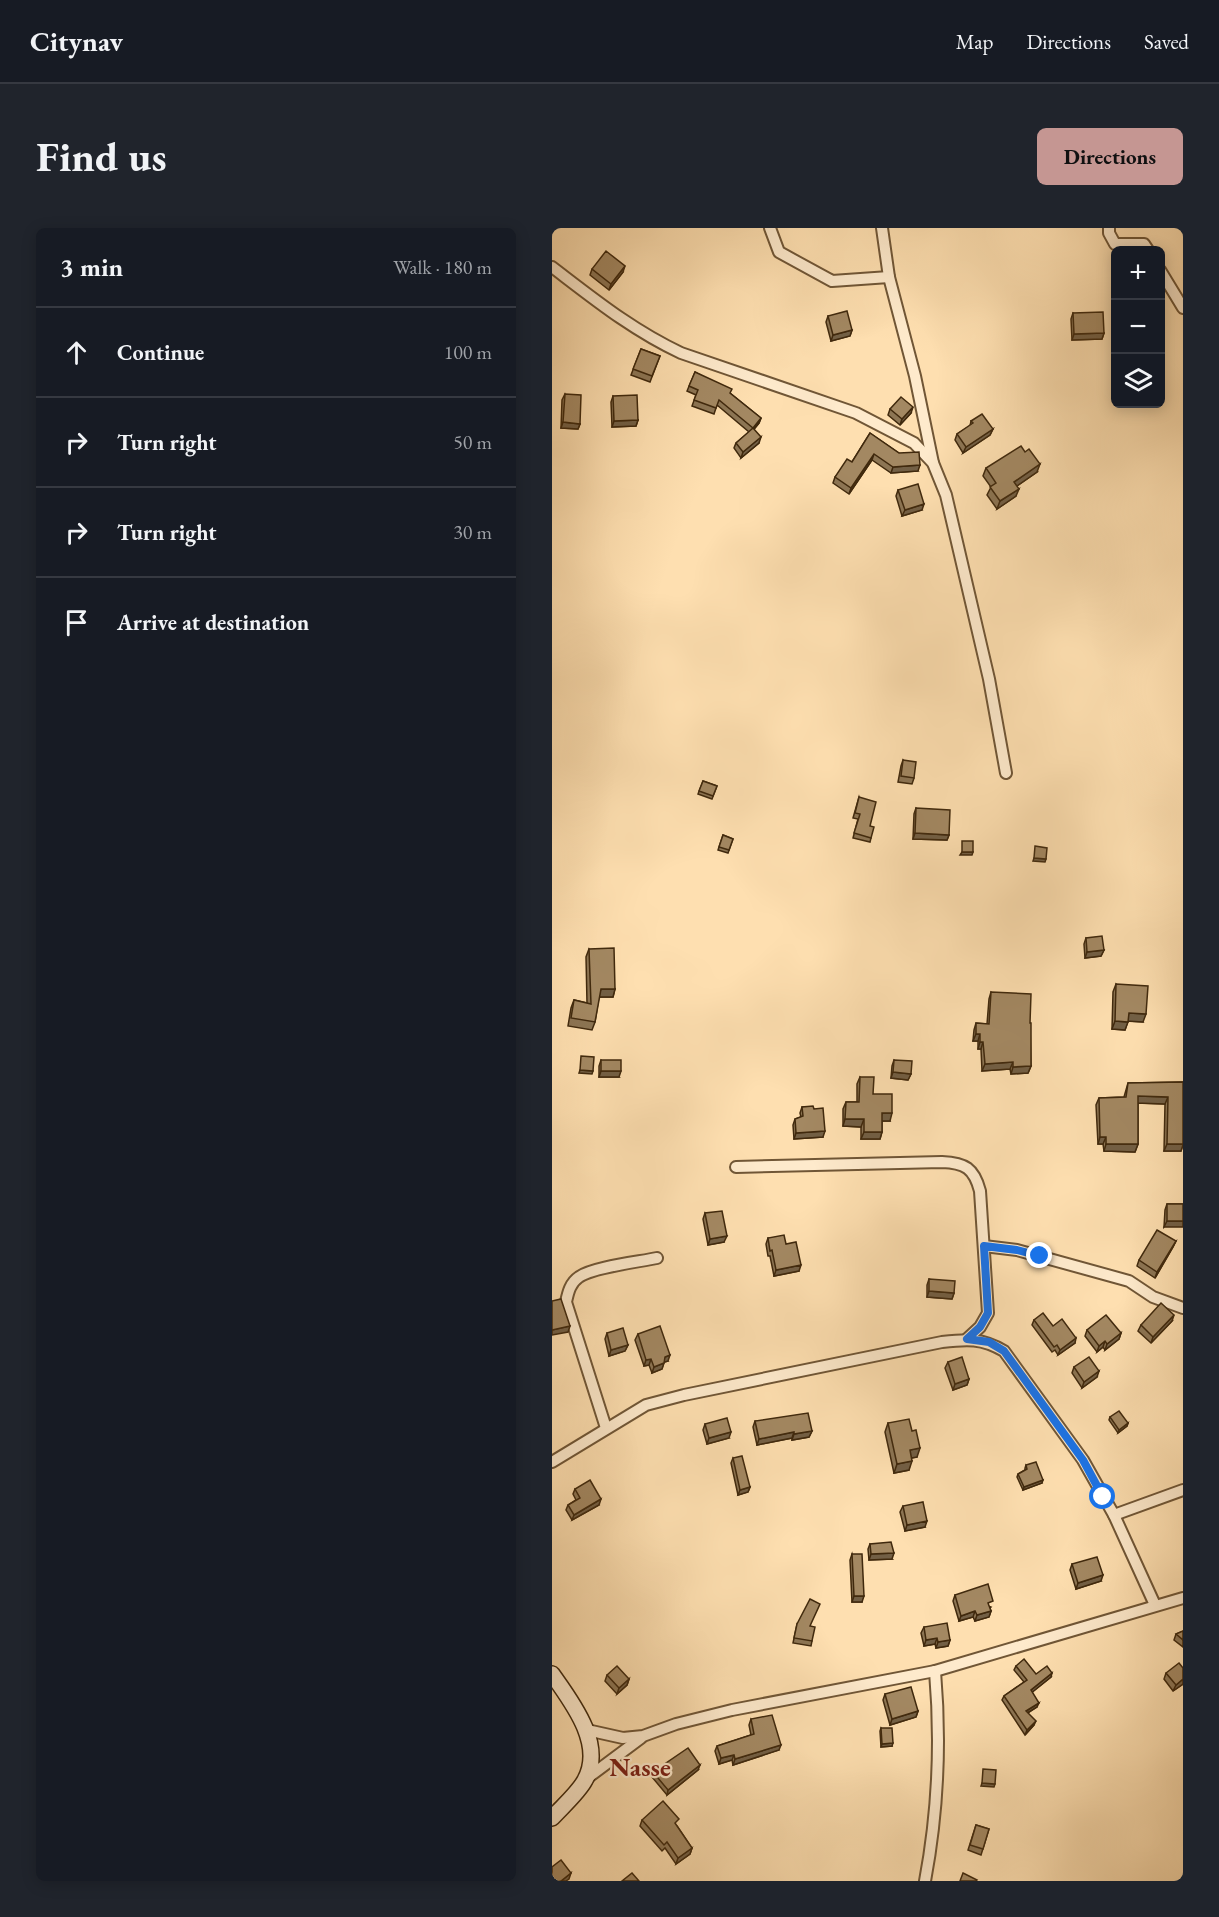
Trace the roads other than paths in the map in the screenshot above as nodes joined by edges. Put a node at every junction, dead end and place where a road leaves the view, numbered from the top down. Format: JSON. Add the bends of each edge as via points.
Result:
{"nodes":[{"id":1,"x":770,"y":228,"type":"edge"},
{"id":2,"x":882,"y":228,"type":"edge"},
{"id":3,"x":1109,"y":228,"type":"edge"},
{"id":4,"x":1145,"y":246,"type":"edge"},
{"id":5,"x":552,"y":267,"type":"edge"},
{"id":6,"x":1165,"y":277,"type":"edge"},
{"id":7,"x":889,"y":278,"type":"junction"},
{"id":8,"x":1183,"y":308,"type":"edge"},
{"id":9,"x":933,"y":463,"type":"junction"},
{"id":10,"x":1006,"y":773,"type":"dead end"},
{"id":11,"x":736,"y":1167,"type":"dead end"},
{"id":12,"x":984,"y":1246,"type":"junction"},
{"id":13,"x":657,"y":1258,"type":"dead end"},
{"id":14,"x":1183,"y":1308,"type":"edge"},
{"id":15,"x":967,"y":1339,"type":"junction"},
{"id":16,"x":606,"y":1428,"type":"junction"},
{"id":17,"x":552,"y":1462,"type":"edge"},
{"id":18,"x":1183,"y":1490,"type":"edge"},
{"id":19,"x":1113,"y":1515,"type":"junction"},
{"id":20,"x":1183,"y":1598,"type":"edge"},
{"id":21,"x":1155,"y":1605,"type":"junction"},
{"id":22,"x":935,"y":1671,"type":"junction"},
{"id":23,"x":552,"y":1674,"type":"edge"},
{"id":24,"x":587,"y":1730,"type":"junction"},
{"id":25,"x":643,"y":1736,"type":"junction"},
{"id":26,"x":586,"y":1779,"type":"junction"},
{"id":27,"x":552,"y":1818,"type":"edge"},
{"id":28,"x":925,"y":1881,"type":"edge"}],
"edges":[{"from":1,"to":7,"type":"street","via":[[778,252],[832,281]]},
{"from":2,"to":7,"type":"street"},
{"from":3,"to":4,"type":"street","via":[[1115,244]]},
{"from":5,"to":9,"type":"street","via":[[654,340],[856,413],[914,443]]},
{"from":6,"to":8,"type":"street"},
{"from":7,"to":9,"type":"street"},
{"from":9,"to":10,"type":"street","via":[[948,505],[989,679]]},
{"from":11,"to":12,"type":"street","via":[[959,1163],[977,1179]]},
{"from":12,"to":14,"type":"street","via":[[1017,1250],[1129,1281],[1153,1297]]},
{"from":12,"to":15,"type":"street","via":[[988,1313]]},
{"from":13,"to":16,"type":"street","via":[[593,1271],[579,1277],[568,1293],[566,1302]]},
{"from":15,"to":16,"type":"street","via":[[684,1395],[646,1405]]},
{"from":15,"to":19,"type":"street","via":[[989,1342],[1004,1351],[1083,1460]]},
{"from":16,"to":17,"type":"street"},
{"from":18,"to":19,"type":"street"},
{"from":19,"to":21,"type":"street"},
{"from":20,"to":21,"type":"street"},
{"from":21,"to":22,"type":"street"},
{"from":22,"to":25,"type":"street","via":[[732,1710]]},
{"from":22,"to":28,"type":"street","via":[[939,1723]]},
{"from":23,"to":24,"type":"street"},
{"from":24,"to":25,"type":"street","via":[[623,1738]]},
{"from":24,"to":26,"type":"street","via":[[590,1761]]},
{"from":25,"to":26,"type":"street"},
{"from":26,"to":27,"type":"street"}]}
